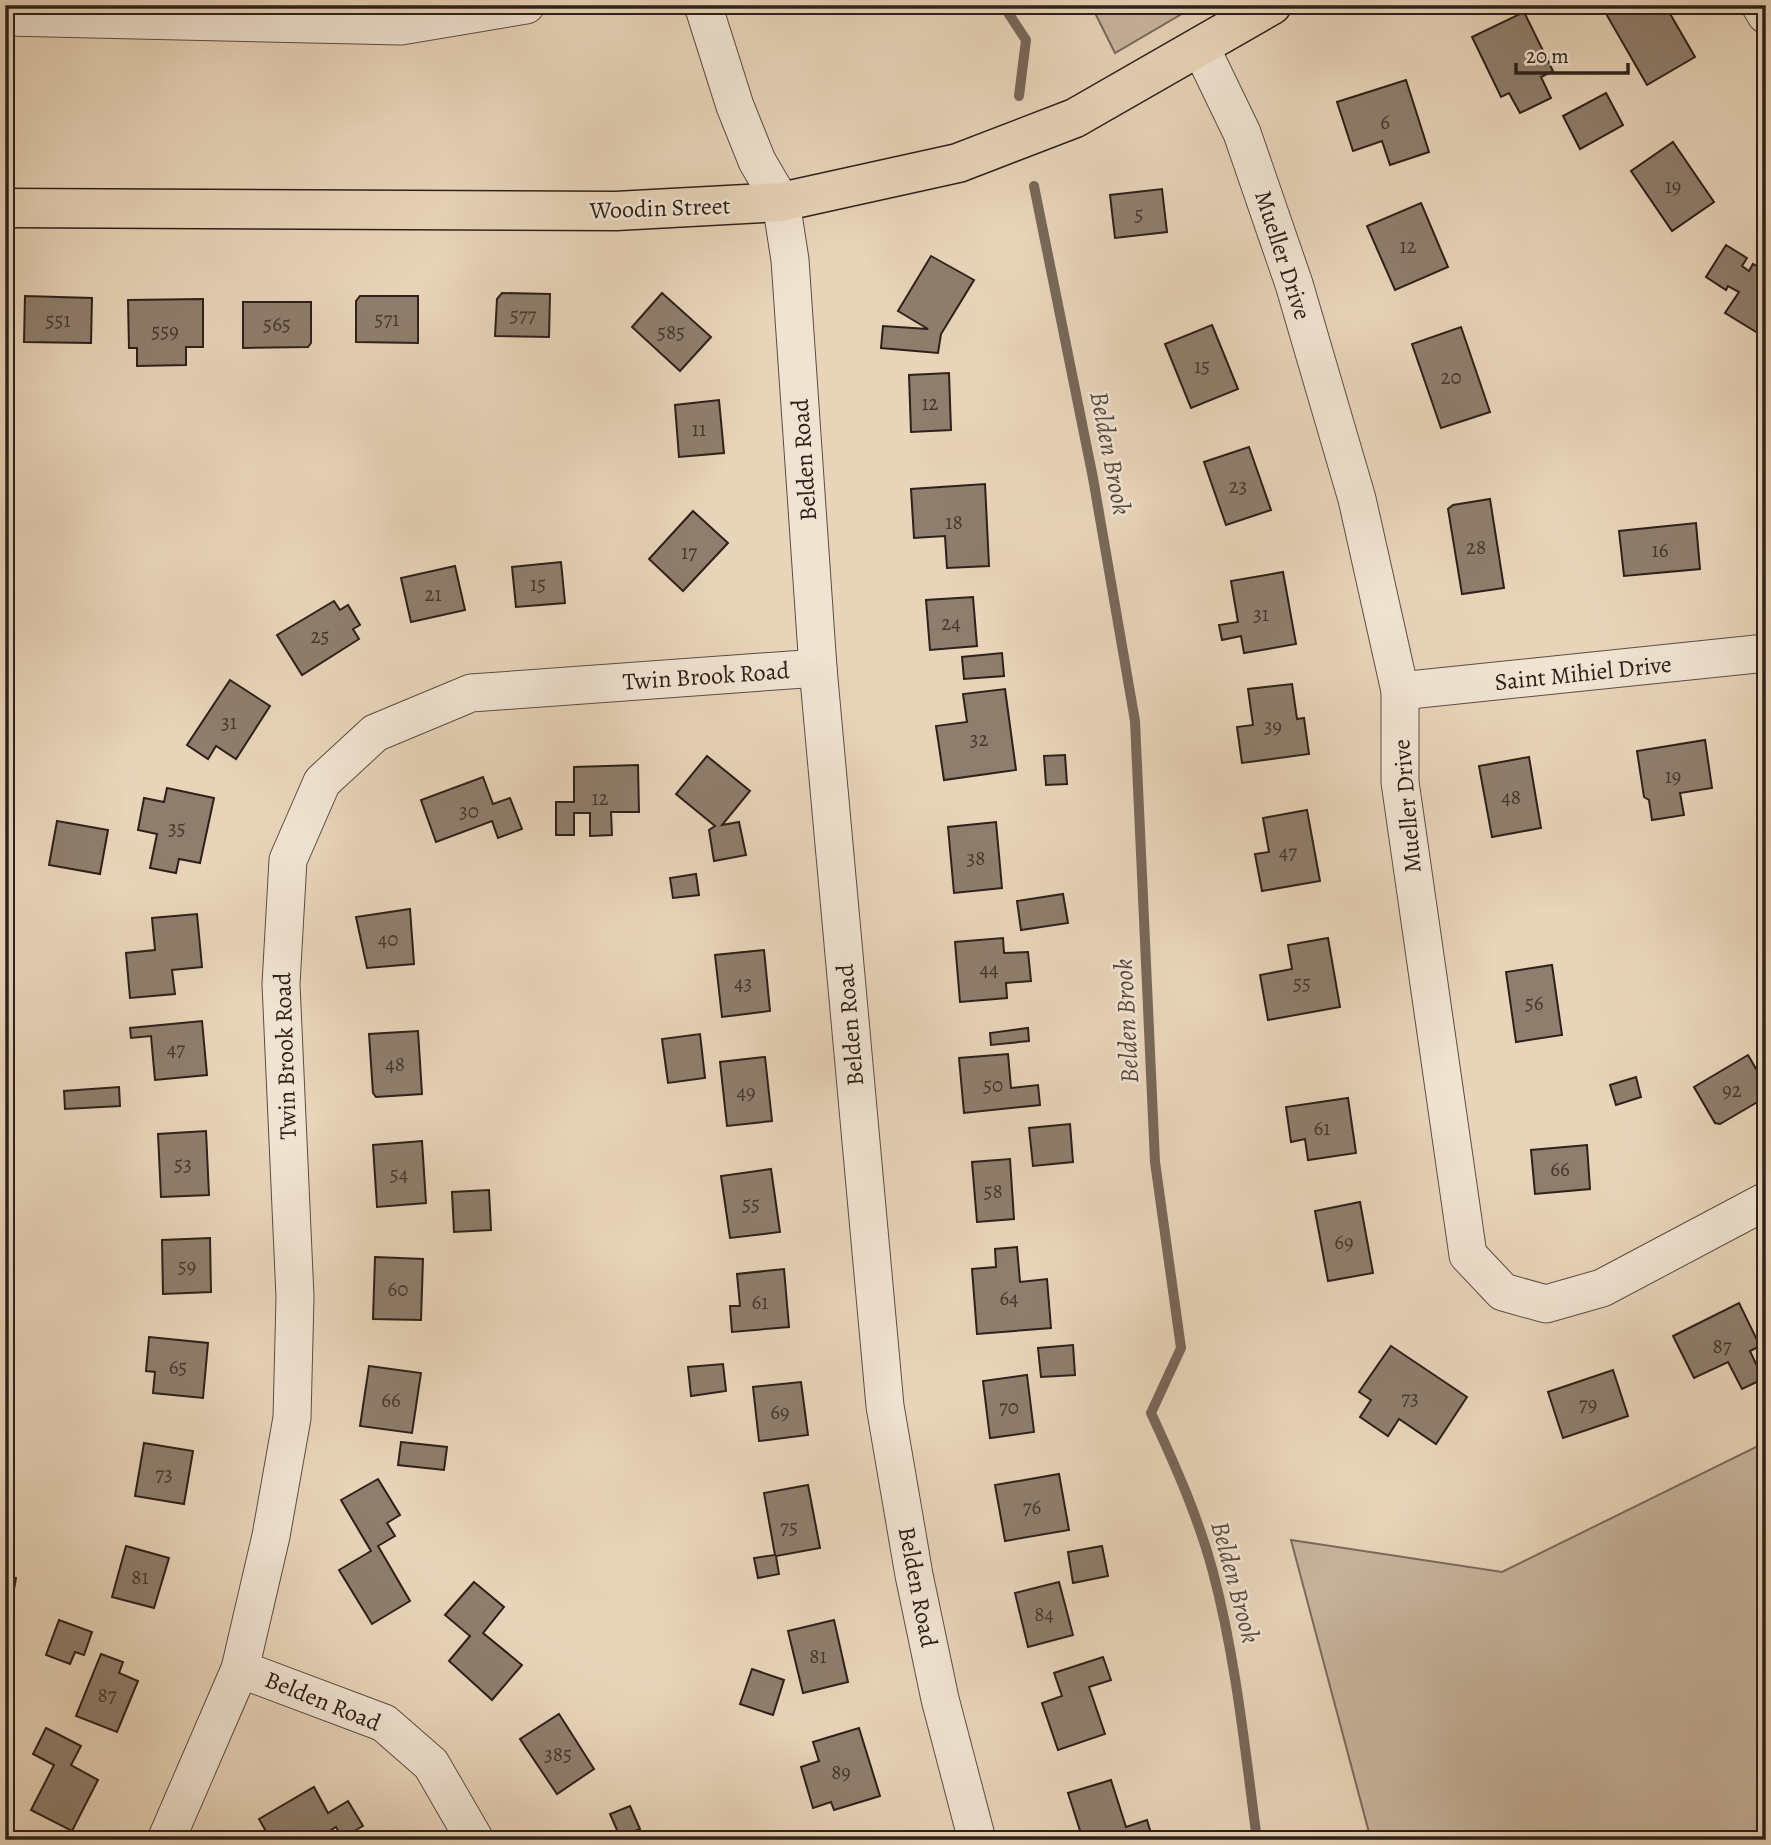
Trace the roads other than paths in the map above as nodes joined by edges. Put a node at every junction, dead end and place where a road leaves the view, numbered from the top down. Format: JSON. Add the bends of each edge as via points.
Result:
{"nodes":[{"id":1,"x":526,"y":5,"type":"edge"},
{"id":2,"x":703,"y":5,"type":"edge"},
{"id":3,"x":1272,"y":5,"type":"edge"},
{"id":4,"x":1760,"y":5,"type":"edge"},
{"id":5,"x":190,"y":13,"type":"edge"},
{"id":6,"x":1766,"y":15,"type":"edge"},
{"id":7,"x":5,"y":17,"type":"edge"},
{"id":8,"x":1200,"y":46,"type":"junction"},
{"id":9,"x":781,"y":202,"type":"junction"},
{"id":10,"x":5,"y":208,"type":"edge"},
{"id":11,"x":1766,"y":653,"type":"edge"},
{"id":12,"x":818,"y":668,"type":"junction"},
{"id":13,"x":1400,"y":691,"type":"junction"},
{"id":14,"x":1766,"y":1201,"type":"edge"},
{"id":15,"x":240,"y":1669,"type":"junction"},
{"id":16,"x":166,"y":1840,"type":"edge"},
{"id":17,"x":475,"y":1840,"type":"edge"},
{"id":18,"x":977,"y":1840,"type":"edge"}],
"edges":[{"from":1,"to":5,"type":"street","via":[[401,26]]},
{"from":2,"to":9,"type":"street","via":[[735,106],[757,161]]},
{"from":3,"to":8,"type":"main road","name":"Woodin Street"},
{"from":4,"to":6,"type":"street"},
{"from":5,"to":7,"type":"street"},
{"from":8,"to":9,"type":"main road","name":"Woodin Street","via":[[1074,118],[958,163]]},
{"from":8,"to":13,"type":"street","name":"Mueller Drive","via":[[1242,133],[1294,284],[1357,499]]},
{"from":9,"to":10,"type":"main road","name":"Woodin Street","via":[[616,211]]},
{"from":9,"to":12,"type":"street","name":"Belden Road","via":[[790,260]]},
{"from":11,"to":13,"type":"street","name":"Saint Mihiel Drive"},
{"from":12,"to":15,"type":"street","name":"Twin Brook Road","via":[[471,693],[374,733],[322,782],[288,860],[281,984],[295,1297],[292,1418]]},
{"from":12,"to":18,"type":"street","name":"Belden Road","via":[[885,1406],[940,1699]]},
{"from":13,"to":14,"type":"street","name":"Mueller Drive","via":[[1400,782],[1468,1255],[1503,1292],[1546,1304],[1602,1288]]},
{"from":15,"to":16,"type":"street","name":"Twin Brook Road"},
{"from":15,"to":17,"type":"street","name":"Belden Road","via":[[384,1723],[431,1764]]}]}
